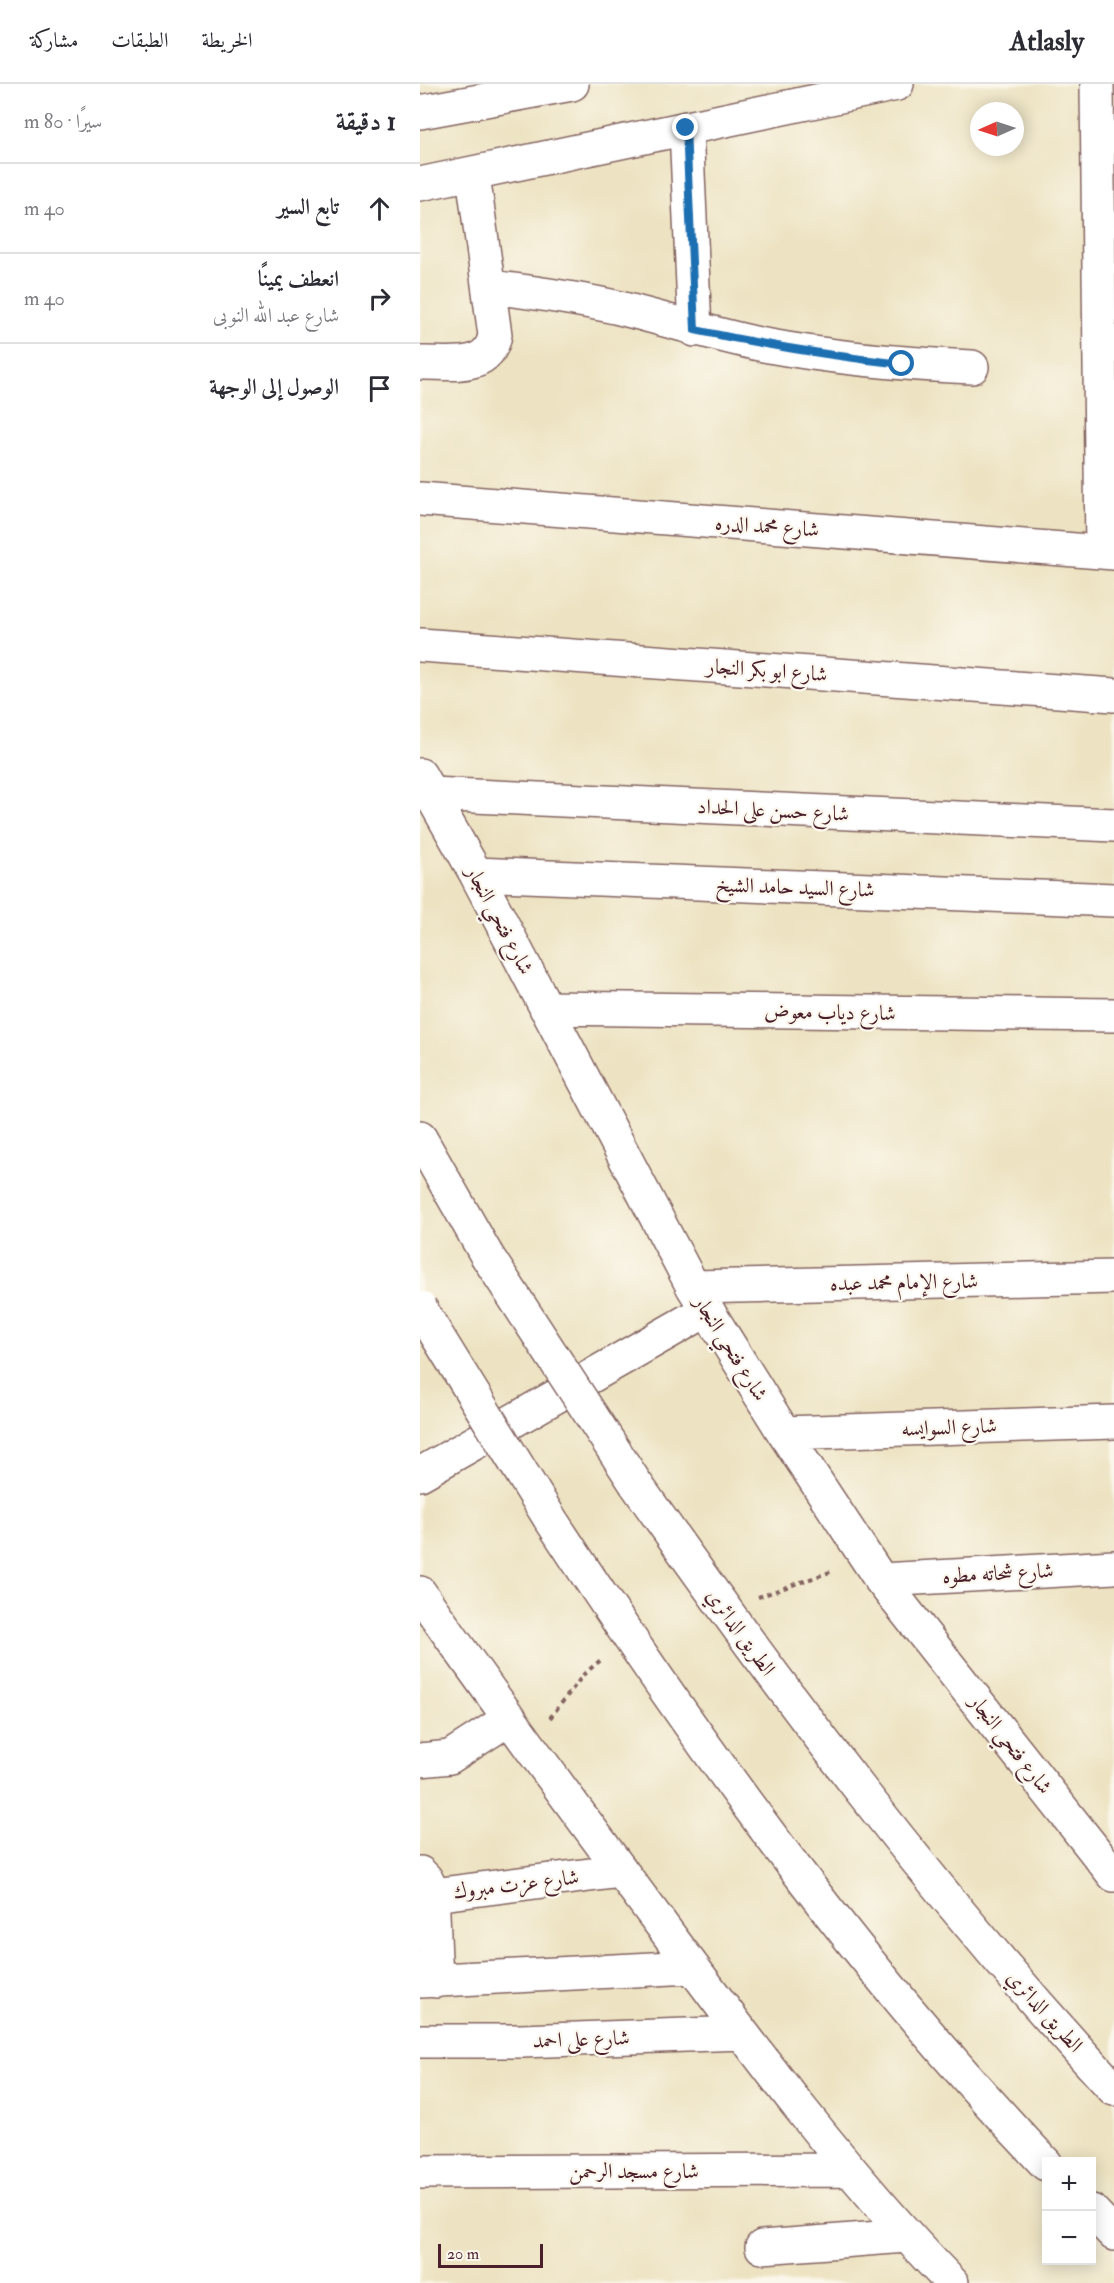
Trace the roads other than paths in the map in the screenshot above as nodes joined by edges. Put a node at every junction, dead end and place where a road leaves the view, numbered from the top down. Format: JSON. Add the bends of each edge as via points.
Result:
{"nodes":[{"id":1,"x":572,"y":84,"type":"edge"},
{"id":2,"x":897,"y":84,"type":"edge"},
{"id":3,"x":1097,"y":84,"type":"edge"},
{"id":4,"x":420,"y":112,"type":"edge"},
{"id":5,"x":686,"y":128,"type":"junction"},
{"id":6,"x":473,"y":175,"type":"junction"},
{"id":7,"x":420,"y":184,"type":"edge"},
{"id":8,"x":489,"y":287,"type":"junction"},
{"id":9,"x":695,"y":330,"type":"junction"},
{"id":10,"x":420,"y":363,"type":"edge"},
{"id":11,"x":972,"y":368,"type":"dead end"},
{"id":12,"x":420,"y":499,"type":"edge"},
{"id":13,"x":1108,"y":553,"type":"edge"},
{"id":14,"x":420,"y":645,"type":"edge"},
{"id":15,"x":1114,"y":695,"type":"edge"},
{"id":16,"x":426,"y":784,"type":"edge"},
{"id":17,"x":1114,"y":825,"type":"edge"},
{"id":18,"x":476,"y":874,"type":"junction"},
{"id":19,"x":1114,"y":900,"type":"edge"},
{"id":20,"x":546,"y":1008,"type":"junction"},
{"id":21,"x":1114,"y":1015,"type":"edge"},
{"id":22,"x":420,"y":1138,"type":"edge"},
{"id":23,"x":1114,"y":1277,"type":"edge"},
{"id":24,"x":700,"y":1299,"type":"junction"},
{"id":25,"x":420,"y":1308,"type":"edge"},
{"id":26,"x":1114,"y":1422,"type":"edge"},
{"id":27,"x":784,"y":1433,"type":"junction"},
{"id":28,"x":420,"y":1474,"type":"edge"},
{"id":29,"x":1114,"y":1567,"type":"edge"},
{"id":30,"x":881,"y":1580,"type":"junction"},
{"id":31,"x":420,"y":1593,"type":"edge"},
{"id":32,"x":431,"y":1627,"type":"edge"},
{"id":33,"x":510,"y":1718,"type":"junction"},
{"id":34,"x":420,"y":1760,"type":"edge"},
{"id":35,"x":621,"y":1871,"type":"junction"},
{"id":36,"x":1114,"y":1875,"type":"edge"},
{"id":37,"x":426,"y":1882,"type":"edge"},
{"id":38,"x":692,"y":1967,"type":"junction"},
{"id":39,"x":428,"y":1981,"type":"edge"},
{"id":40,"x":742,"y":2033,"type":"junction"},
{"id":41,"x":420,"y":2041,"type":"edge"},
{"id":42,"x":1114,"y":2089,"type":"edge"},
{"id":43,"x":1042,"y":2158,"type":"edge"},
{"id":44,"x":848,"y":2170,"type":"junction"},
{"id":45,"x":420,"y":2172,"type":"edge"},
{"id":46,"x":1096,"y":2215,"type":"edge"},
{"id":47,"x":1114,"y":2235,"type":"edge"},
{"id":48,"x":906,"y":2236,"type":"junction"},
{"id":49,"x":762,"y":2247,"type":"dead end"},
{"id":50,"x":951,"y":2283,"type":"edge"}],
"edges":[{"from":1,"to":4,"type":"main road"},
{"from":2,"to":5,"type":"main road"},
{"from":3,"to":13,"type":"main road"},
{"from":5,"to":6,"type":"main road"},
{"from":5,"to":9,"type":"main road"},
{"from":6,"to":7,"type":"main road"},
{"from":6,"to":8,"type":"main road"},
{"from":8,"to":9,"type":"main road","via":[[614,307]]},
{"from":8,"to":10,"type":"main road","via":[[495,335],[489,352],[473,362]]},
{"from":9,"to":11,"type":"main road","via":[[833,357]]},
{"from":12,"to":13,"type":"main road","name":"شارع محمد الدره"},
{"from":14,"to":15,"type":"main road","name":"شارع ابو بكر النجار"},
{"from":16,"to":17,"type":"main road","name":"شارع حسن على الحداد"},
{"from":16,"to":18,"type":"main road","name":"شارع فتحي النجار"},
{"from":18,"to":19,"type":"main road","name":"شارع السيد حامد الشيخ"},
{"from":18,"to":20,"type":"main road","name":"شارع فتحي النجار"},
{"from":20,"to":21,"type":"main road","name":"شارع دياب معوض"},
{"from":20,"to":24,"type":"main road","name":"شارع فتحي النجار"},
{"from":22,"to":42,"type":"main road","name":"الطريق الدائري","bridge":true,"via":[[486,1254],[723,1609],[904,1845]]},
{"from":23,"to":24,"type":"main road","name":"شارع الإمام محمد عبده"},
{"from":24,"to":27,"type":"main road","name":"شارع فتحي النجار"},
{"from":24,"to":28,"type":"main road"},
{"from":25,"to":43,"type":"main road","bridge":true,"via":[[628,1638],[727,1778],[928,2031]]},
{"from":26,"to":27,"type":"main road","name":"شارع السوايسه"},
{"from":27,"to":30,"type":"main road","name":"شارع فتحي النجار"},
{"from":29,"to":30,"type":"main road","name":"شارع شحاته مطوه"},
{"from":30,"to":36,"type":"main road","name":"شارع فتحي النجار"},
{"from":31,"to":32,"type":"main road"},
{"from":32,"to":33,"type":"main road"},
{"from":33,"to":34,"type":"main road","via":[[450,1757]]},
{"from":33,"to":35,"type":"main road"},
{"from":35,"to":37,"type":"main road","name":"شارع عزت مبروك","via":[[441,1894]]},
{"from":35,"to":38,"type":"main road"},
{"from":37,"to":39,"type":"main road"},
{"from":38,"to":39,"type":"main road"},
{"from":38,"to":40,"type":"main road"},
{"from":40,"to":41,"type":"main road","name":"شارع على احمد"},
{"from":40,"to":44,"type":"main road"},
{"from":44,"to":45,"type":"main road","name":"شارع مسجد الرحمن"},
{"from":44,"to":48,"type":"main road"},
{"from":46,"to":47,"type":"main road"},
{"from":48,"to":49,"type":"main road"},
{"from":48,"to":50,"type":"main road"}]}
